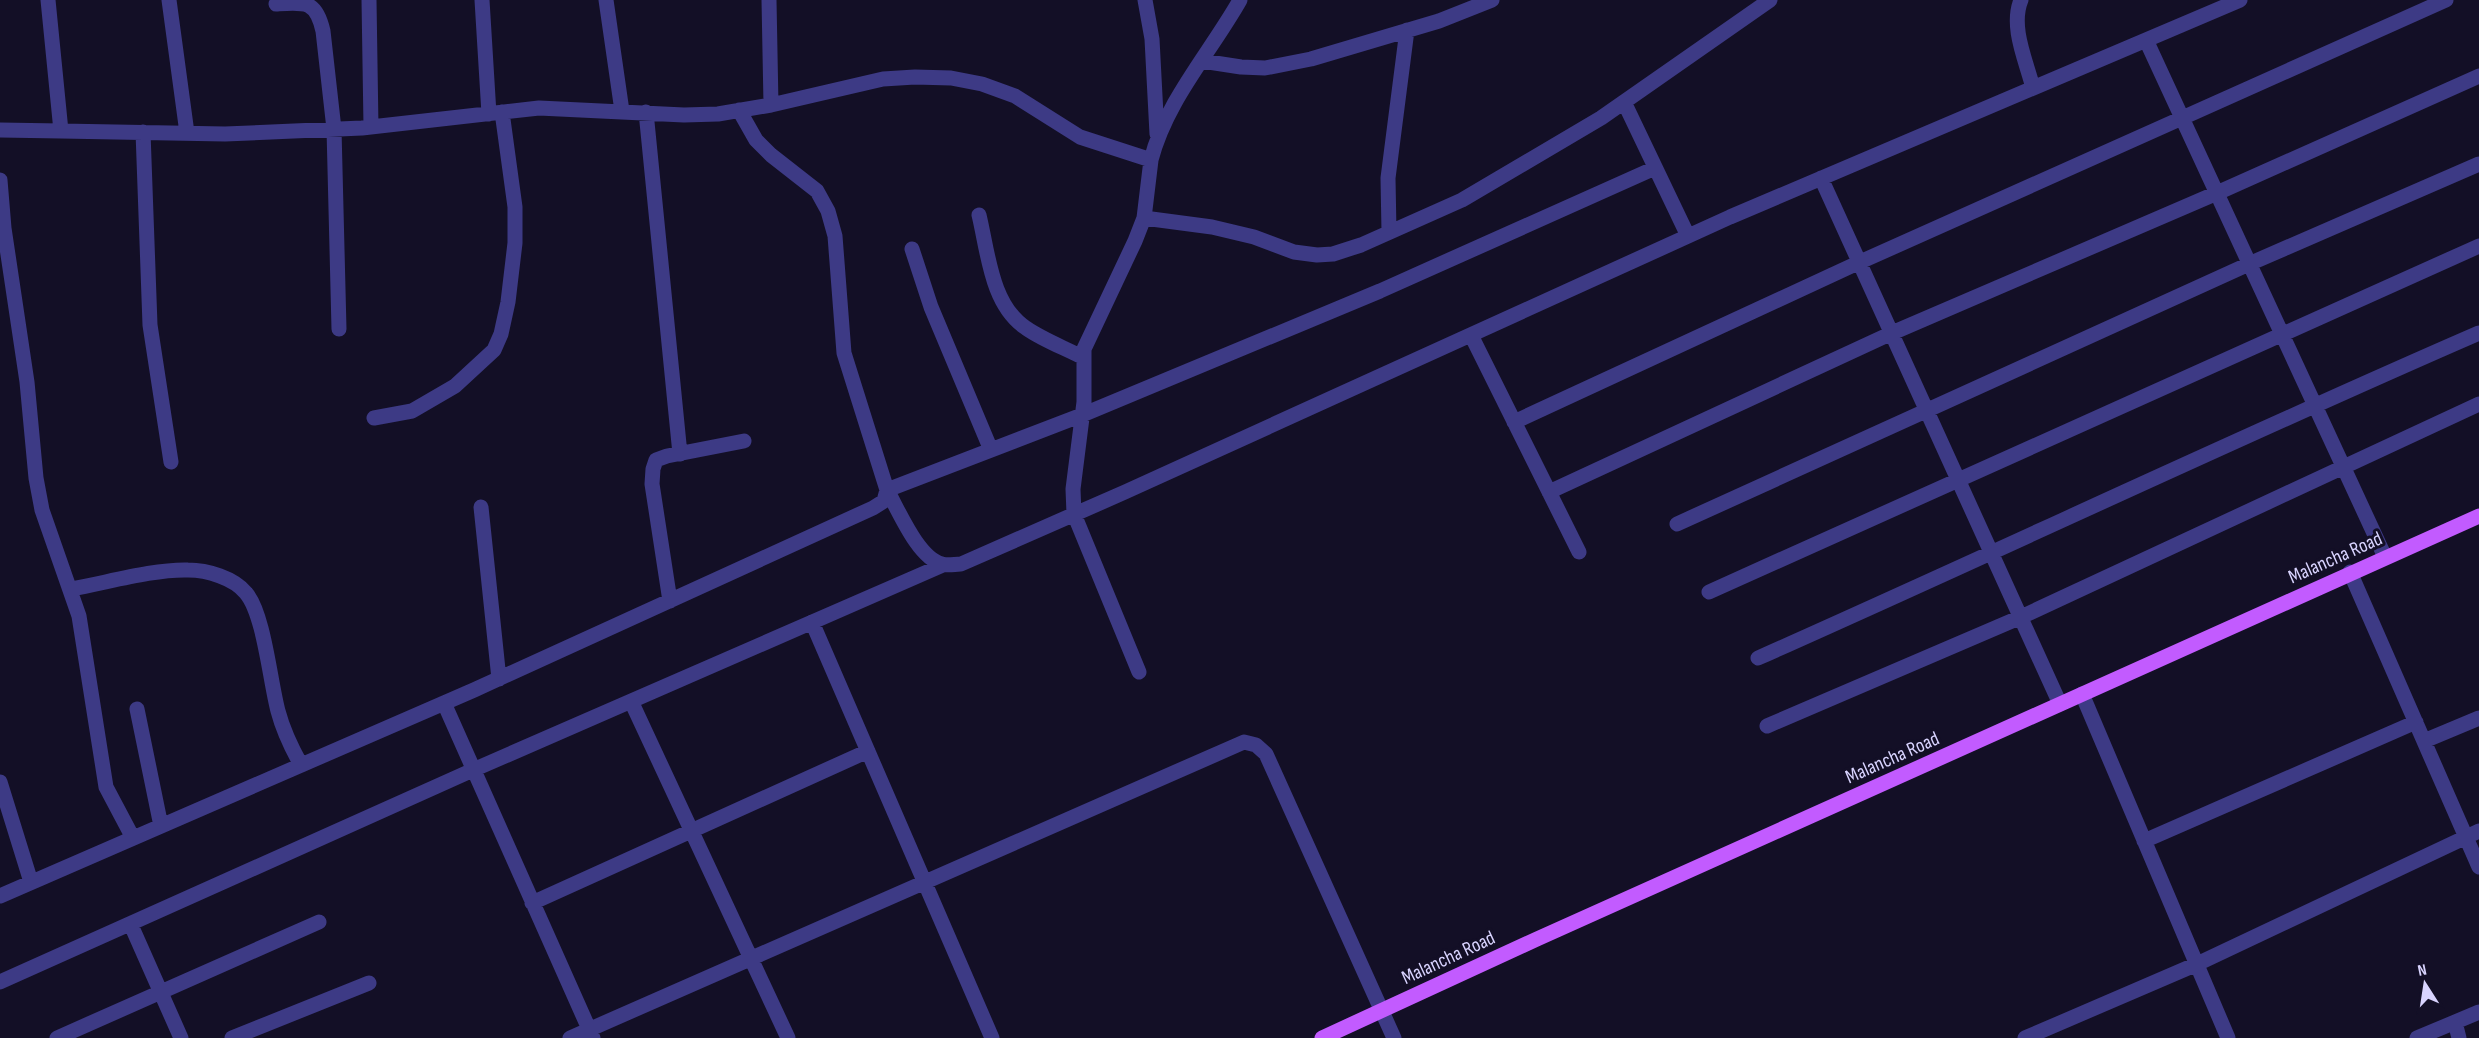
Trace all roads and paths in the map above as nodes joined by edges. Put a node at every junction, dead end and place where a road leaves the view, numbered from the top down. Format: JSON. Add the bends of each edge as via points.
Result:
{"nodes":[{"id":1,"x":48,"y":0,"type":"edge"},
{"id":2,"x":170,"y":0,"type":"edge"},
{"id":3,"x":369,"y":0,"type":"edge"},
{"id":4,"x":482,"y":0,"type":"edge"},
{"id":5,"x":606,"y":0,"type":"edge"},
{"id":6,"x":769,"y":0,"type":"edge"},
{"id":7,"x":1145,"y":0,"type":"edge"},
{"id":8,"x":1240,"y":0,"type":"edge"},
{"id":9,"x":1492,"y":0,"type":"edge"},
{"id":10,"x":1770,"y":0,"type":"edge"},
{"id":11,"x":2022,"y":0,"type":"edge"},
{"id":12,"x":2240,"y":0,"type":"edge"},
{"id":13,"x":2446,"y":0,"type":"edge"},
{"id":14,"x":276,"y":4,"type":"dead end"},
{"id":15,"x":1458,"y":7,"type":"edge"},
{"id":16,"x":1407,"y":30,"type":"junction"},
{"id":17,"x":2146,"y":40,"type":"junction"},
{"id":18,"x":1202,"y":61,"type":"junction"},
{"id":19,"x":2479,"y":76,"type":"edge"},
{"id":20,"x":2033,"y":88,"type":"junction"},
{"id":21,"x":1624,"y":102,"type":"junction"},
{"id":22,"x":771,"y":105,"type":"junction"},
{"id":23,"x":739,"y":110,"type":"junction"},
{"id":24,"x":621,"y":111,"type":"junction"},
{"id":25,"x":646,"y":112,"type":"junction"},
{"id":26,"x":496,"y":113,"type":"junction"},
{"id":27,"x":2182,"y":117,"type":"junction"},
{"id":28,"x":371,"y":127,"type":"junction"},
{"id":29,"x":334,"y":129,"type":"junction"},
{"id":30,"x":0,"y":130,"type":"edge"},
{"id":31,"x":61,"y":131,"type":"junction"},
{"id":32,"x":143,"y":132,"type":"junction"},
{"id":33,"x":187,"y":133,"type":"junction"},
{"id":34,"x":1157,"y":137,"type":"junction"},
{"id":35,"x":1151,"y":160,"type":"junction"},
{"id":36,"x":2479,"y":164,"type":"edge"},
{"id":37,"x":1655,"y":168,"type":"junction"},
{"id":38,"x":1821,"y":178,"type":"junction"},
{"id":39,"x":0,"y":180,"type":"edge"},
{"id":40,"x":2217,"y":194,"type":"junction"},
{"id":41,"x":979,"y":215,"type":"dead end"},
{"id":42,"x":1144,"y":218,"type":"junction"},
{"id":43,"x":1389,"y":232,"type":"junction"},
{"id":44,"x":1688,"y":236,"type":"junction"},
{"id":45,"x":2479,"y":246,"type":"edge"},
{"id":46,"x":912,"y":249,"type":"dead end"},
{"id":47,"x":1860,"y":262,"type":"junction"},
{"id":48,"x":2249,"y":264,"type":"junction"},
{"id":49,"x":339,"y":329,"type":"dead end"},
{"id":50,"x":1892,"y":333,"type":"junction"},
{"id":51,"x":2479,"y":333,"type":"edge"},
{"id":52,"x":1471,"y":334,"type":"junction"},
{"id":53,"x":2282,"y":336,"type":"junction"},
{"id":54,"x":1084,"y":358,"type":"junction"},
{"id":55,"x":2479,"y":404,"type":"edge"},
{"id":56,"x":2314,"y":405,"type":"junction"},
{"id":57,"x":1927,"y":410,"type":"junction"},
{"id":58,"x":1082,"y":415,"type":"junction"},
{"id":59,"x":374,"y":418,"type":"dead end"},
{"id":60,"x":1514,"y":422,"type":"junction"},
{"id":61,"x":744,"y":441,"type":"dead end"},
{"id":62,"x":991,"y":450,"type":"junction"},
{"id":63,"x":680,"y":454,"type":"junction"},
{"id":64,"x":171,"y":462,"type":"dead end"},
{"id":65,"x":2342,"y":466,"type":"junction"},
{"id":66,"x":1958,"y":478,"type":"junction"},
{"id":67,"x":887,"y":490,"type":"junction"},
{"id":68,"x":1549,"y":492,"type":"junction"},
{"id":69,"x":481,"y":507,"type":"dead end"},
{"id":70,"x":1074,"y":514,"type":"junction"},
{"id":71,"x":2479,"y":516,"type":"edge"},
{"id":72,"x":1677,"y":524,"type":"dead end"},
{"id":73,"x":1579,"y":552,"type":"dead end"},
{"id":74,"x":1992,"y":554,"type":"junction"},
{"id":75,"x":2385,"y":557,"type":"junction"},
{"id":76,"x":943,"y":565,"type":"junction"},
{"id":77,"x":2350,"y":572,"type":"junction"},
{"id":78,"x":71,"y":589,"type":"junction"},
{"id":79,"x":1709,"y":592,"type":"dead end"},
{"id":80,"x":670,"y":601,"type":"junction"},
{"id":81,"x":2021,"y":617,"type":"junction"},
{"id":82,"x":812,"y":622,"type":"junction"},
{"id":83,"x":1758,"y":658,"type":"dead end"},
{"id":84,"x":1139,"y":672,"type":"dead end"},
{"id":85,"x":499,"y":679,"type":"junction"},
{"id":86,"x":2082,"y":694,"type":"junction"},
{"id":87,"x":631,"y":701,"type":"junction"},
{"id":88,"x":444,"y":703,"type":"junction"},
{"id":89,"x":2060,"y":704,"type":"junction"},
{"id":90,"x":138,"y":709,"type":"dead end"},
{"id":91,"x":2479,"y":718,"type":"edge"},
{"id":92,"x":2416,"y":722,"type":"junction"},
{"id":93,"x":1767,"y":726,"type":"dead end"},
{"id":94,"x":2424,"y":741,"type":"junction"},
{"id":95,"x":868,"y":751,"type":"junction"},
{"id":96,"x":301,"y":765,"type":"junction"},
{"id":97,"x":473,"y":770,"type":"junction"},
{"id":98,"x":0,"y":782,"type":"edge"},
{"id":99,"x":161,"y":826,"type":"junction"},
{"id":100,"x":692,"y":832,"type":"junction"},
{"id":101,"x":2472,"y":834,"type":"edge"},
{"id":102,"x":133,"y":838,"type":"junction"},
{"id":103,"x":2144,"y":841,"type":"junction"},
{"id":104,"x":2479,"y":867,"type":"edge"},
{"id":105,"x":31,"y":882,"type":"junction"},
{"id":106,"x":925,"y":883,"type":"junction"},
{"id":107,"x":0,"y":896,"type":"edge"},
{"id":108,"x":532,"y":903,"type":"junction"},
{"id":109,"x":319,"y":922,"type":"dead end"},
{"id":110,"x":131,"y":925,"type":"junction"},
{"id":111,"x":752,"y":960,"type":"junction"},
{"id":112,"x":2197,"y":964,"type":"junction"},
{"id":113,"x":0,"y":982,"type":"edge"},
{"id":114,"x":369,"y":983,"type":"dead end"},
{"id":115,"x":161,"y":993,"type":"junction"},
{"id":116,"x":1381,"y":1011,"type":"junction"},
{"id":117,"x":2479,"y":1012,"type":"edge"},
{"id":118,"x":2455,"y":1022,"type":"junction"},
{"id":119,"x":591,"y":1034,"type":"edge"},
{"id":120,"x":57,"y":1038,"type":"edge"},
{"id":121,"x":181,"y":1038,"type":"edge"},
{"id":122,"x":232,"y":1038,"type":"edge"},
{"id":123,"x":570,"y":1038,"type":"edge"},
{"id":124,"x":788,"y":1038,"type":"edge"},
{"id":125,"x":992,"y":1038,"type":"edge"},
{"id":126,"x":1322,"y":1038,"type":"edge"},
{"id":127,"x":1394,"y":1038,"type":"edge"},
{"id":128,"x":2025,"y":1038,"type":"edge"},
{"id":129,"x":2228,"y":1038,"type":"edge"},
{"id":130,"x":2417,"y":1038,"type":"edge"},
{"id":131,"x":2459,"y":1038,"type":"edge"}],
"edges":[{"from":1,"to":31,"type":"street"},
{"from":2,"to":33,"type":"street"},
{"from":3,"to":28,"type":"street"},
{"from":4,"to":26,"type":"street"},
{"from":5,"to":24,"type":"street"},
{"from":6,"to":22,"type":"street"},
{"from":7,"to":34,"type":"street","via":[[1152,39]]},
{"from":8,"to":18,"type":"street"},
{"from":9,"to":15,"type":"street"},
{"from":10,"to":21,"type":"street"},
{"from":11,"to":20,"type":"street","via":[[2016,12],[2017,28]]},
{"from":12,"to":17,"type":"street"},
{"from":13,"to":27,"type":"street"},
{"from":14,"to":29,"type":"street","via":[[303,2],[312,5],[320,16]]},
{"from":15,"to":16,"type":"street"},
{"from":16,"to":18,"type":"street","via":[[1311,59],[1265,68]]},
{"from":16,"to":43,"type":"street","via":[[1388,178]]},
{"from":17,"to":20,"type":"street"},
{"from":17,"to":27,"type":"street"},
{"from":18,"to":34,"type":"street"},
{"from":19,"to":40,"type":"street"},
{"from":20,"to":38,"type":"street"},
{"from":21,"to":37,"type":"street"},
{"from":21,"to":43,"type":"street","via":[[1462,200]]},
{"from":22,"to":23,"type":"street"},
{"from":22,"to":35,"type":"street","via":[[883,79],[951,78],[1015,96],[1080,137]]},
{"from":23,"to":25,"type":"street","via":[[684,115]]},
{"from":23,"to":67,"type":"street","via":[[756,140],[817,191],[828,211],[835,236],[844,352]]},
{"from":24,"to":25,"type":"street"},
{"from":24,"to":26,"type":"street","via":[[539,108]]},
{"from":25,"to":63,"type":"street"},
{"from":26,"to":28,"type":"street"},
{"from":26,"to":59,"type":"street","via":[[515,207],[508,302],[501,334],[494,350],[455,386],[412,411]]},
{"from":27,"to":40,"type":"street"},
{"from":27,"to":47,"type":"street"},
{"from":28,"to":29,"type":"street"},
{"from":29,"to":33,"type":"street"},
{"from":29,"to":49,"type":"street"},
{"from":30,"to":31,"type":"street"},
{"from":31,"to":32,"type":"street"},
{"from":32,"to":33,"type":"street"},
{"from":32,"to":64,"type":"street","via":[[150,325]]},
{"from":34,"to":35,"type":"street"},
{"from":35,"to":42,"type":"street"},
{"from":36,"to":48,"type":"street"},
{"from":37,"to":44,"type":"street"},
{"from":37,"to":58,"type":"street","via":[[1380,291]]},
{"from":38,"to":44,"type":"street"},
{"from":38,"to":47,"type":"street"},
{"from":39,"to":78,"type":"street","via":[[38,489],[49,533]]},
{"from":40,"to":48,"type":"street"},
{"from":40,"to":50,"type":"street"},
{"from":41,"to":54,"type":"street","via":[[1001,300],[1009,313],[1025,328]]},
{"from":42,"to":43,"type":"street","via":[[1212,227],[1294,252],[1317,255],[1334,254]]},
{"from":42,"to":54,"type":"street","via":[[1092,330]]},
{"from":44,"to":52,"type":"street"},
{"from":45,"to":53,"type":"street"},
{"from":46,"to":62,"type":"street","via":[[931,307]]},
{"from":47,"to":50,"type":"street"},
{"from":47,"to":60,"type":"street"},
{"from":48,"to":53,"type":"street"},
{"from":48,"to":57,"type":"street"},
{"from":50,"to":57,"type":"street"},
{"from":50,"to":68,"type":"street"},
{"from":51,"to":56,"type":"street"},
{"from":52,"to":60,"type":"street"},
{"from":52,"to":70,"type":"street"},
{"from":53,"to":56,"type":"street"},
{"from":53,"to":66,"type":"street"},
{"from":54,"to":58,"type":"street"},
{"from":55,"to":65,"type":"street"},
{"from":56,"to":65,"type":"street"},
{"from":56,"to":74,"type":"street"},
{"from":57,"to":66,"type":"street"},
{"from":57,"to":72,"type":"street"},
{"from":58,"to":62,"type":"street"},
{"from":58,"to":70,"type":"street","via":[[1073,489]]},
{"from":60,"to":68,"type":"street"},
{"from":61,"to":63,"type":"street"},
{"from":62,"to":67,"type":"street"},
{"from":63,"to":80,"type":"street","via":[[656,460],[652,469]]},
{"from":65,"to":75,"type":"street"},
{"from":65,"to":81,"type":"street"},
{"from":66,"to":74,"type":"street"},
{"from":66,"to":79,"type":"street"},
{"from":67,"to":76,"type":"street","via":[[917,543],[930,559]]},
{"from":67,"to":80,"type":"street","via":[[884,501],[873,508]]},
{"from":68,"to":73,"type":"street"},
{"from":69,"to":85,"type":"street"},
{"from":70,"to":76,"type":"street","via":[[961,564]]},
{"from":70,"to":84,"type":"street"},
{"from":71,"to":75,"type":"main road","name":"Malancha Road"},
{"from":74,"to":81,"type":"street"},
{"from":74,"to":83,"type":"street"},
{"from":75,"to":77,"type":"main road","name":"Malancha Road"},
{"from":76,"to":82,"type":"street"},
{"from":77,"to":86,"type":"main road","name":"Malancha Road"},
{"from":77,"to":92,"type":"street"},
{"from":78,"to":96,"type":"street","via":[[187,570],[214,574],[245,590],[256,610],[278,710]]},
{"from":78,"to":102,"type":"street","via":[[85,644],[106,788]]},
{"from":80,"to":85,"type":"street"},
{"from":81,"to":89,"type":"street"},
{"from":81,"to":93,"type":"street"},
{"from":82,"to":87,"type":"street"},
{"from":82,"to":95,"type":"street"},
{"from":85,"to":88,"type":"street"},
{"from":86,"to":89,"type":"main road","name":"Malancha Road"},
{"from":86,"to":103,"type":"street"},
{"from":87,"to":97,"type":"street"},
{"from":87,"to":100,"type":"street"},
{"from":88,"to":96,"type":"street"},
{"from":88,"to":97,"type":"street"},
{"from":89,"to":116,"type":"main road","name":"Malancha Road"},
{"from":90,"to":99,"type":"street"},
{"from":91,"to":94,"type":"street"},
{"from":92,"to":94,"type":"street"},
{"from":92,"to":103,"type":"street"},
{"from":94,"to":101,"type":"street"},
{"from":95,"to":100,"type":"street"},
{"from":95,"to":106,"type":"street"},
{"from":96,"to":99,"type":"street"},
{"from":97,"to":108,"type":"street"},
{"from":97,"to":110,"type":"street"},
{"from":98,"to":105,"type":"street"},
{"from":99,"to":102,"type":"street"},
{"from":100,"to":108,"type":"street"},
{"from":100,"to":111,"type":"street"},
{"from":101,"to":104,"type":"street"},
{"from":101,"to":112,"type":"street"},
{"from":102,"to":105,"type":"street"},
{"from":103,"to":112,"type":"street"},
{"from":105,"to":107,"type":"street"},
{"from":106,"to":111,"type":"street"},
{"from":106,"to":116,"type":"street","via":[[1232,747],[1244,742],[1256,744],[1266,754]]},
{"from":106,"to":125,"type":"street"},
{"from":108,"to":119,"type":"street"},
{"from":109,"to":115,"type":"street"},
{"from":110,"to":113,"type":"street"},
{"from":110,"to":115,"type":"street"},
{"from":111,"to":119,"type":"street"},
{"from":111,"to":124,"type":"street"},
{"from":112,"to":128,"type":"street"},
{"from":112,"to":129,"type":"street"},
{"from":114,"to":122,"type":"street"},
{"from":115,"to":120,"type":"street"},
{"from":115,"to":121,"type":"street"},
{"from":116,"to":126,"type":"main road","name":"Malancha Road"},
{"from":116,"to":127,"type":"street"},
{"from":117,"to":118,"type":"street"},
{"from":118,"to":130,"type":"street"},
{"from":118,"to":131,"type":"street"},
{"from":119,"to":123,"type":"street"}]}
